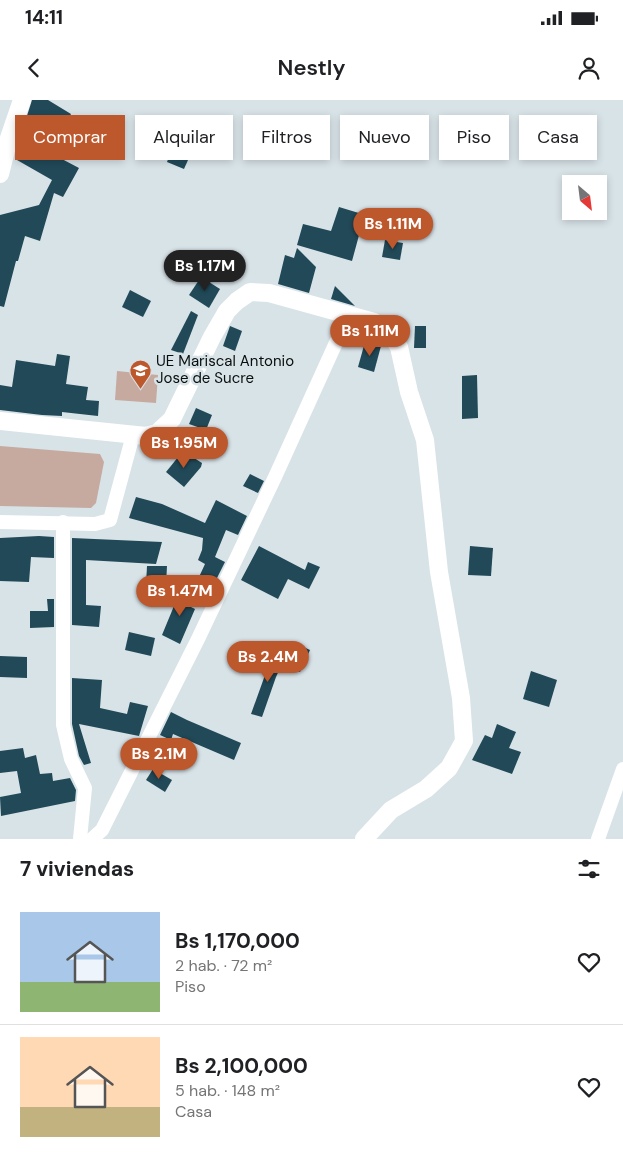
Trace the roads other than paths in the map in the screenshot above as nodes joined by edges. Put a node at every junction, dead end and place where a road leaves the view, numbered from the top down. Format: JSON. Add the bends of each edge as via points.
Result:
{"nodes":[{"id":1,"x":22,"y":100,"type":"edge"},
{"id":2,"x":4,"y":137,"type":"edge"},
{"id":3,"x":0,"y":174,"type":"edge"},
{"id":4,"x":349,"y":314,"type":"junction"},
{"id":5,"x":0,"y":421,"type":"edge"},
{"id":6,"x":133,"y":435,"type":"junction"},
{"id":7,"x":0,"y":522,"type":"edge"},
{"id":8,"x":63,"y":522,"type":"junction"},
{"id":9,"x":623,"y":769,"type":"edge"},
{"id":10,"x":80,"y":839,"type":"edge"},
{"id":11,"x":92,"y":839,"type":"edge"},
{"id":12,"x":364,"y":839,"type":"edge"},
{"id":13,"x":598,"y":839,"type":"edge"}],
"edges":[{"from":1,"to":2,"type":"street"},
{"from":2,"to":3,"type":"street"},
{"from":4,"to":6,"type":"street","via":[[269,293],[250,292],[228,311],[212,337],[172,419],[157,433]]},
{"from":4,"to":11,"type":"street","via":[[198,639],[102,830]]},
{"from":4,"to":12,"type":"street","via":[[374,322],[388,331],[399,346],[409,392],[425,440],[439,572],[461,698],[464,741],[449,768],[426,789],[391,810]]},
{"from":5,"to":6,"type":"street"},
{"from":6,"to":8,"type":"street","via":[[110,520],[95,524]]},
{"from":7,"to":8,"type":"street"},
{"from":8,"to":10,"type":"street","via":[[63,725],[71,759],[85,788]]},
{"from":9,"to":13,"type":"street"}]}
